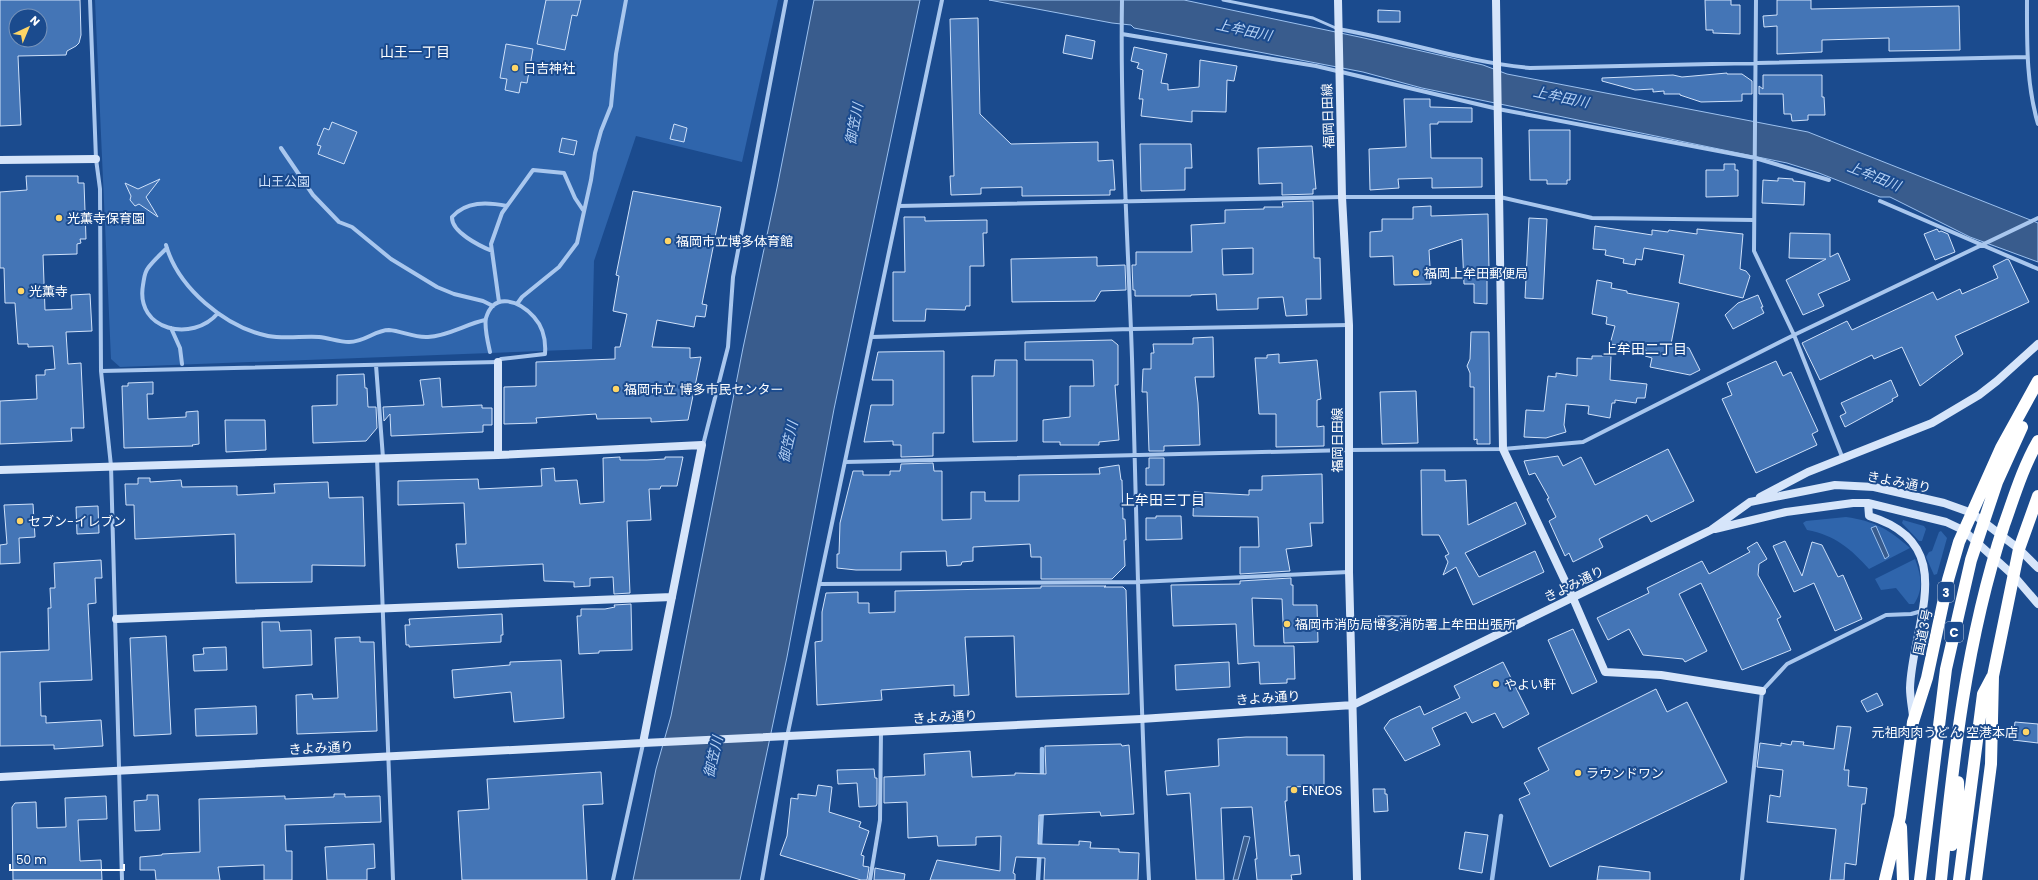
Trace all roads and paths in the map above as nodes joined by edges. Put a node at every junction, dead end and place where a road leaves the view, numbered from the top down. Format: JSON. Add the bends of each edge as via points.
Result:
{"nodes":[{"id":1,"x":90,"y":0,"type":"edge"},
{"id":2,"x":626,"y":0,"type":"edge"},
{"id":3,"x":786,"y":0,"type":"edge"},
{"id":4,"x":942,"y":0,"type":"edge"},
{"id":5,"x":1122,"y":0,"type":"edge"},
{"id":6,"x":1223,"y":0,"type":"edge"},
{"id":7,"x":1338,"y":0,"type":"edge"},
{"id":8,"x":1496,"y":0,"type":"edge"},
{"id":9,"x":1756,"y":0,"type":"edge"},
{"id":10,"x":2027,"y":0,"type":"edge"},
{"id":11,"x":1338,"y":29,"type":"junction"},
{"id":12,"x":1122,"y":34,"type":"junction"},
{"id":13,"x":2027,"y":57,"type":"junction"},
{"id":14,"x":1755,"y":62,"type":"junction"},
{"id":15,"x":1497,"y":65,"type":"junction"},
{"id":16,"x":1339,"y":70,"type":"junction"},
{"id":17,"x":1498,"y":106,"type":"junction"},
{"id":18,"x":2038,"y":124,"type":"edge"},
{"id":19,"x":281,"y":148,"type":"dead end"},
{"id":20,"x":1755,"y":155,"type":"junction"},
{"id":21,"x":96,"y":159,"type":"junction"},
{"id":22,"x":0,"y":160,"type":"edge"},
{"id":23,"x":1829,"y":180,"type":"dead end"},
{"id":24,"x":1342,"y":197,"type":"junction"},
{"id":25,"x":1500,"y":197,"type":"junction"},
{"id":26,"x":1880,"y":201,"type":"dead end"},
{"id":27,"x":1125,"y":202,"type":"junction"},
{"id":28,"x":507,"y":206,"type":"junction"},
{"id":29,"x":899,"y":206,"type":"junction"},
{"id":30,"x":583,"y":210,"type":"junction"},
{"id":31,"x":2038,"y":218,"type":"edge"},
{"id":32,"x":1754,"y":220,"type":"junction"},
{"id":33,"x":1984,"y":245,"type":"junction"},
{"id":34,"x":492,"y":251,"type":"junction"},
{"id":35,"x":2038,"y":269,"type":"edge"},
{"id":36,"x":499,"y":302,"type":"junction"},
{"id":37,"x":517,"y":304,"type":"junction"},
{"id":38,"x":493,"y":306,"type":"junction"},
{"id":39,"x":218,"y":313,"type":"junction"},
{"id":40,"x":485,"y":320,"type":"junction"},
{"id":41,"x":1349,"y":325,"type":"junction"},
{"id":42,"x":171,"y":328,"type":"junction"},
{"id":43,"x":1131,"y":329,"type":"junction"},
{"id":44,"x":1794,"y":335,"type":"junction"},
{"id":45,"x":872,"y":337,"type":"junction"},
{"id":46,"x":2038,"y":344,"type":"edge"},
{"id":47,"x":490,"y":352,"type":"dead end"},
{"id":48,"x":500,"y":361,"type":"junction"},
{"id":49,"x":182,"y":364,"type":"dead end"},
{"id":50,"x":376,"y":364,"type":"junction"},
{"id":51,"x":101,"y":371,"type":"junction"},
{"id":52,"x":2038,"y":381,"type":"edge"},
{"id":53,"x":2038,"y":396,"type":"edge"},
{"id":54,"x":2038,"y":441,"type":"edge"},
{"id":55,"x":702,"y":445,"type":"junction"},
{"id":56,"x":1503,"y":449,"type":"junction"},
{"id":57,"x":1349,"y":450,"type":"junction"},
{"id":58,"x":1135,"y":454,"type":"junction"},
{"id":59,"x":498,"y":455,"type":"junction"},
{"id":60,"x":380,"y":458,"type":"junction"},
{"id":61,"x":1842,"y":459,"type":"junction"},
{"id":62,"x":845,"y":462,"type":"junction"},
{"id":63,"x":111,"y":466,"type":"junction"},
{"id":64,"x":0,"y":470,"type":"edge"},
{"id":65,"x":2038,"y":496,"type":"edge"},
{"id":66,"x":1750,"y":502,"type":"junction"},
{"id":67,"x":1868,"y":503,"type":"junction"},
{"id":68,"x":1972,"y":513,"type":"junction"},
{"id":69,"x":1711,"y":530,"type":"junction"},
{"id":70,"x":1963,"y":530,"type":"junction"},
{"id":71,"x":2019,"y":549,"type":"junction"},
{"id":72,"x":2038,"y":568,"type":"edge"},
{"id":73,"x":1349,"y":572,"type":"junction"},
{"id":74,"x":2014,"y":576,"type":"junction"},
{"id":75,"x":1138,"y":582,"type":"junction"},
{"id":76,"x":820,"y":584,"type":"junction"},
{"id":77,"x":672,"y":597,"type":"junction"},
{"id":78,"x":1573,"y":598,"type":"junction"},
{"id":79,"x":2038,"y":604,"type":"edge"},
{"id":80,"x":382,"y":608,"type":"junction"},
{"id":81,"x":1923,"y":611,"type":"junction"},
{"id":82,"x":116,"y":619,"type":"junction"},
{"id":83,"x":1993,"y":676,"type":"junction"},
{"id":84,"x":1762,"y":691,"type":"junction"},
{"id":85,"x":1353,"y":704,"type":"junction"},
{"id":86,"x":1141,"y":719,"type":"junction"},
{"id":87,"x":1913,"y":722,"type":"junction"},
{"id":88,"x":881,"y":732,"type":"junction"},
{"id":89,"x":787,"y":737,"type":"junction"},
{"id":90,"x":643,"y":743,"type":"junction"},
{"id":91,"x":389,"y":757,"type":"junction"},
{"id":92,"x":120,"y":770,"type":"junction"},
{"id":93,"x":0,"y":777,"type":"edge"},
{"id":94,"x":1900,"y":817,"type":"junction"},
{"id":95,"x":1920,"y":878,"type":"edge"},
{"id":96,"x":1941,"y":879,"type":"edge"},
{"id":97,"x":122,"y":880,"type":"edge"},
{"id":98,"x":393,"y":880,"type":"edge"},
{"id":99,"x":614,"y":880,"type":"edge"},
{"id":100,"x":762,"y":880,"type":"edge"},
{"id":101,"x":870,"y":880,"type":"edge"},
{"id":102,"x":1149,"y":880,"type":"edge"},
{"id":103,"x":1356,"y":880,"type":"edge"},
{"id":104,"x":1742,"y":880,"type":"edge"},
{"id":105,"x":1885,"y":880,"type":"edge"},
{"id":106,"x":1903,"y":880,"type":"edge"},
{"id":107,"x":1959,"y":880,"type":"edge"},
{"id":108,"x":1976,"y":880,"type":"edge"}],
"edges":[{"from":1,"to":21,"type":"street"},
{"from":2,"to":30,"type":"street","via":[[616,54],[611,106],[598,139]]},
{"from":3,"to":55,"type":"street","via":[[732,277],[728,347]]},
{"from":4,"to":29,"type":"street"},
{"from":5,"to":12,"type":"street"},
{"from":6,"to":11,"type":"lane","via":[[1313,18]]},
{"from":7,"to":11,"type":"street","name":"福岡日田線"},
{"from":8,"to":15,"type":"street"},
{"from":9,"to":14,"type":"street"},
{"from":10,"to":13,"type":"street"},
{"from":11,"to":15,"type":"street"},
{"from":11,"to":16,"type":"street","name":"福岡日田線"},
{"from":12,"to":16,"type":"street"},
{"from":12,"to":27,"type":"street"},
{"from":13,"to":14,"type":"street"},
{"from":13,"to":18,"type":"street","via":[[2030,92]]},
{"from":14,"to":15,"type":"street","via":[[1530,68]]},
{"from":14,"to":20,"type":"street"},
{"from":15,"to":17,"type":"street"},
{"from":16,"to":17,"type":"street"},
{"from":16,"to":24,"type":"street","name":"福岡日田線"},
{"from":17,"to":20,"type":"street"},
{"from":17,"to":25,"type":"street"},
{"from":19,"to":38,"type":"street","via":[[313,195],[339,222],[352,227],[391,259],[437,286]]},
{"from":20,"to":23,"type":"street"},
{"from":20,"to":32,"type":"street"},
{"from":21,"to":22,"type":"street"},
{"from":21,"to":51,"type":"street","via":[[100,189]]},
{"from":24,"to":25,"type":"street"},
{"from":24,"to":27,"type":"street"},
{"from":24,"to":41,"type":"street","name":"福岡日田線"},
{"from":25,"to":32,"type":"street","via":[[1592,218]]},
{"from":25,"to":56,"type":"street"},
{"from":26,"to":33,"type":"street"},
{"from":27,"to":29,"type":"street"},
{"from":27,"to":43,"type":"street"},
{"from":28,"to":30,"type":"street","via":[[533,170],[543,170],[564,173]]},
{"from":28,"to":34,"type":"street","via":[[491,244]]},
{"from":28,"to":34,"type":"street","via":[[474,203],[462,208],[452,217],[453,226],[480,246]]},
{"from":29,"to":45,"type":"street"},
{"from":30,"to":37,"type":"street","via":[[577,243],[559,266]]},
{"from":31,"to":33,"type":"street"},
{"from":32,"to":44,"type":"street","via":[[1754,251]]},
{"from":33,"to":35,"type":"street"},
{"from":33,"to":44,"type":"street"},
{"from":34,"to":36,"type":"street"},
{"from":36,"to":37,"type":"street","via":[[507,300]]},
{"from":36,"to":38,"type":"street"},
{"from":37,"to":48,"type":"street","via":[[534,317],[546,344],[545,354]]},
{"from":38,"to":40,"type":"street"},
{"from":39,"to":40,"type":"street","via":[[269,336],[322,337],[348,342],[362,341],[390,330],[427,338],[447,334]]},
{"from":39,"to":42,"type":"street","via":[[198,328]]},
{"from":39,"to":42,"type":"street","via":[[185,282],[166,246],[147,268],[142,292],[143,306],[148,315],[159,324]]},
{"from":40,"to":47,"type":"street"},
{"from":41,"to":43,"type":"street"},
{"from":41,"to":57,"type":"street","name":"福岡日田線"},
{"from":42,"to":49,"type":"street","via":[[180,348]]},
{"from":43,"to":45,"type":"street"},
{"from":43,"to":58,"type":"street"},
{"from":44,"to":56,"type":"street","via":[[1583,442]]},
{"from":44,"to":61,"type":"street"},
{"from":45,"to":62,"type":"street"},
{"from":46,"to":61,"type":"street","via":[[1979,395],[1932,423]]},
{"from":48,"to":50,"type":"street"},
{"from":48,"to":59,"type":"street"},
{"from":50,"to":51,"type":"street"},
{"from":50,"to":60,"type":"street"},
{"from":51,"to":63,"type":"street"},
{"from":52,"to":68,"type":"highway","name":"国道3号","number":"3","via":[[2001,448]]},
{"from":53,"to":95,"type":"highway","number":"C","via":[[2015,439],[1997,482],[1972,560],[1946,669]]},
{"from":54,"to":96,"type":"highway","number":"C","via":[[2016,489],[1991,564],[1966,672]]},
{"from":55,"to":59,"type":"street"},
{"from":55,"to":77,"type":"street"},
{"from":56,"to":57,"type":"street"},
{"from":56,"to":78,"type":"street"},
{"from":57,"to":58,"type":"street"},
{"from":57,"to":73,"type":"street","name":"福岡日田線"},
{"from":58,"to":62,"type":"street"},
{"from":58,"to":75,"type":"street"},
{"from":59,"to":60,"type":"street"},
{"from":60,"to":63,"type":"street"},
{"from":60,"to":80,"type":"street"},
{"from":61,"to":66,"type":"street","via":[[1808,472]]},
{"from":62,"to":76,"type":"street"},
{"from":63,"to":64,"type":"street"},
{"from":63,"to":82,"type":"street"},
{"from":65,"to":71,"type":"highway"},
{"from":66,"to":68,"type":"street","name":"きよみ通り","via":[[1835,485],[1874,487],[1944,503]]},
{"from":66,"to":69,"type":"street","name":"きよみ通り"},
{"from":67,"to":69,"type":"street","name":"きよみ通り","via":[[1786,512]]},
{"from":67,"to":70,"type":"street","name":"きよみ通り","via":[[1946,522]]},
{"from":67,"to":81,"type":"street","via":[[1869,516],[1898,529],[1918,552],[1925,572]]},
{"from":68,"to":70,"type":"highway","name":"国道3号","number":"3"},
{"from":68,"to":71,"type":"street","name":"きよみ通り"},
{"from":69,"to":78,"type":"street","name":"きよみ通り"},
{"from":70,"to":74,"type":"street","name":"きよみ通り"},
{"from":70,"to":87,"type":"highway","name":"国道3号","number":"3","via":[[1948,580],[1927,678]]},
{"from":71,"to":72,"type":"street","name":"きよみ通り"},
{"from":71,"to":74,"type":"highway"},
{"from":73,"to":75,"type":"street"},
{"from":73,"to":85,"type":"street","name":"福岡日田線"},
{"from":74,"to":79,"type":"street","name":"きよみ通り"},
{"from":74,"to":83,"type":"highway"},
{"from":75,"to":76,"type":"street"},
{"from":75,"to":86,"type":"street"},
{"from":76,"to":89,"type":"street"},
{"from":77,"to":80,"type":"street"},
{"from":77,"to":90,"type":"street"},
{"from":78,"to":84,"type":"street","via":[[1605,672],[1662,675]]},
{"from":78,"to":85,"type":"street","name":"きよみ通り"},
{"from":80,"to":82,"type":"street"},
{"from":80,"to":91,"type":"street"},
{"from":81,"to":84,"type":"street","via":[[1886,616],[1787,664]]},
{"from":81,"to":87,"type":"street","via":[[1910,688]]},
{"from":82,"to":92,"type":"street"},
{"from":83,"to":107,"type":"highway","via":[[1983,694]]},
{"from":83,"to":108,"type":"highway","via":[[1990,764]]},
{"from":84,"to":104,"type":"street"},
{"from":85,"to":86,"type":"street","name":"きよみ通り"},
{"from":85,"to":103,"type":"street","name":"福岡日田線"},
{"from":86,"to":88,"type":"street","name":"きよみ通り"},
{"from":86,"to":102,"type":"street"},
{"from":87,"to":94,"type":"highway","name":"国道3号","number":"3"},
{"from":88,"to":89,"type":"street","name":"きよみ通り"},
{"from":88,"to":101,"type":"street","via":[[880,820]]},
{"from":89,"to":90,"type":"street","name":"きよみ通り"},
{"from":89,"to":100,"type":"street"},
{"from":90,"to":91,"type":"street","name":"きよみ通り"},
{"from":90,"to":99,"type":"street"},
{"from":91,"to":92,"type":"street","name":"きよみ通り"},
{"from":91,"to":98,"type":"street"},
{"from":92,"to":93,"type":"street","name":"きよみ通り"},
{"from":92,"to":97,"type":"street"},
{"from":94,"to":105,"type":"highway","name":"国道3号","number":"3"},
{"from":94,"to":106,"type":"highway"}]}
